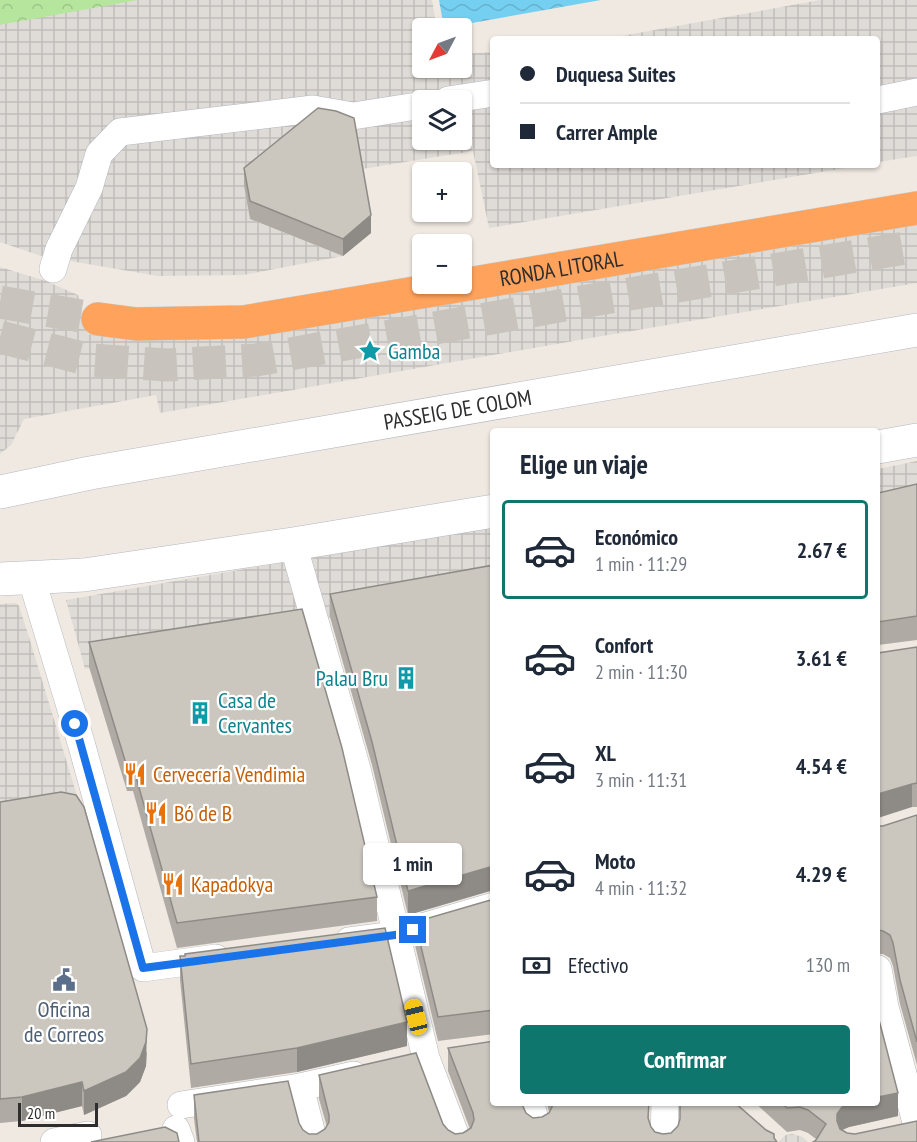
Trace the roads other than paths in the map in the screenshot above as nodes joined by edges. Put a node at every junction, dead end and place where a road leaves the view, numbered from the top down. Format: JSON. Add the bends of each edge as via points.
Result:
{"nodes":[{"id":1,"x":917,"y":92,"type":"edge"},
{"id":2,"x":490,"y":94,"type":"edge"},
{"id":3,"x":472,"y":96,"type":"edge"},
{"id":4,"x":880,"y":100,"type":"edge"},
{"id":5,"x":412,"y":107,"type":"edge"},
{"id":6,"x":917,"y":208,"type":"edge"},
{"id":7,"x":53,"y":269,"type":"dead end"},
{"id":8,"x":98,"y":319,"type":"tunnel mouth"},
{"id":9,"x":917,"y":330,"type":"edge"},
{"id":10,"x":917,"y":440,"type":"edge"},
{"id":11,"x":880,"y":447,"type":"edge"},
{"id":12,"x":0,"y":492,"type":"edge"},
{"id":13,"x":490,"y":512,"type":"edge"},
{"id":14,"x":293,"y":544,"type":"junction"},
{"id":15,"x":15,"y":578,"type":"edge"},
{"id":16,"x":490,"y":907,"type":"edge"},
{"id":17,"x":395,"y":935,"type":"junction"},
{"id":18,"x":328,"y":944,"type":"edge"},
{"id":19,"x":239,"y":955,"type":"edge"},
{"id":20,"x":881,"y":1007,"type":"edge"},
{"id":21,"x":415,"y":1062,"type":"junction"},
{"id":22,"x":300,"y":1087,"type":"junction"},
{"id":23,"x":665,"y":1106,"type":"edge"},
{"id":24,"x":179,"y":1126,"type":"edge"},
{"id":25,"x":917,"y":1127,"type":"edge"},
{"id":26,"x":891,"y":1133,"type":"edge"},
{"id":27,"x":88,"y":1135,"type":"dead end"},
{"id":28,"x":54,"y":1142,"type":"edge"},
{"id":29,"x":314,"y":1142,"type":"edge"},
{"id":30,"x":458,"y":1142,"type":"edge"},
{"id":31,"x":664,"y":1142,"type":"edge"}],
"edges":[{"from":1,"to":4,"type":"street"},
{"from":2,"to":3,"type":"street"},
{"from":5,"to":7,"type":"street","via":[[352,116],[313,109],[120,132],[99,154],[89,188]]},
{"from":6,"to":8,"type":"highway","name":"RONDA LITORAL","via":[[244,322],[136,324]]},
{"from":9,"to":12,"type":"main road","name":"PASSEIG DE COLOM"},
{"from":10,"to":11,"type":"main road"},
{"from":13,"to":14,"type":"main road"},
{"from":14,"to":15,"type":"main road","via":[[84,575]]},
{"from":14,"to":17,"type":"street","via":[[354,759]]},
{"from":15,"to":19,"type":"street","via":[[82,747],[143,968]]},
{"from":16,"to":17,"type":"street"},
{"from":17,"to":18,"type":"street"},
{"from":17,"to":21,"type":"street"},
{"from":20,"to":25,"type":"street"},
{"from":21,"to":22,"type":"street"},
{"from":21,"to":30,"type":"street"},
{"from":22,"to":24,"type":"street"},
{"from":22,"to":29,"type":"street"},
{"from":23,"to":31,"type":"street"},
{"from":25,"to":26,"type":"street"},
{"from":27,"to":28,"type":"street"}]}
